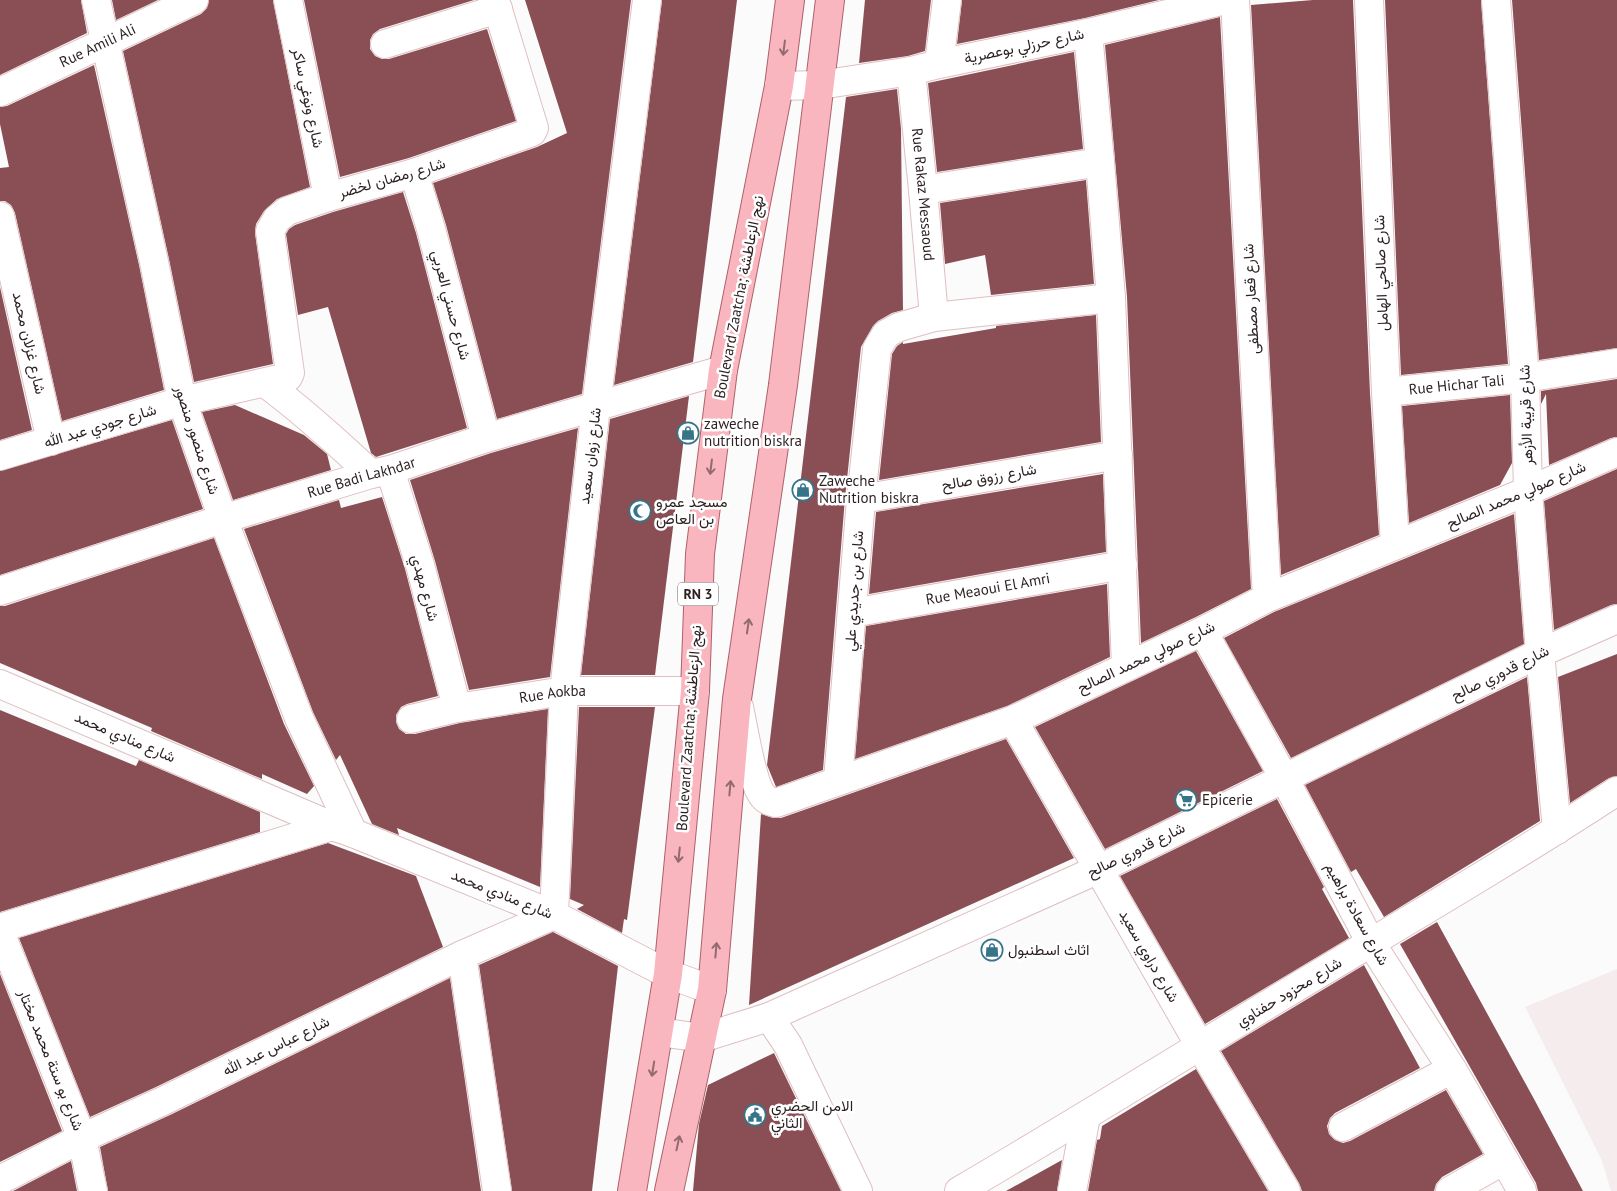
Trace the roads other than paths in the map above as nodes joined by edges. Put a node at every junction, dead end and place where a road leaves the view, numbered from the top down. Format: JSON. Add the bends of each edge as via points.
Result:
{"nodes":[{"id":1,"x":96,"y":0,"type":"edge"},
{"id":2,"x":194,"y":0,"type":"edge"},
{"id":3,"x":288,"y":0,"type":"edge"},
{"id":4,"x":647,"y":0,"type":"edge"},
{"id":5,"x":790,"y":0,"type":"edge"},
{"id":6,"x":830,"y":0,"type":"edge"},
{"id":7,"x":946,"y":0,"type":"edge"},
{"id":8,"x":1226,"y":0,"type":"edge"},
{"id":9,"x":1235,"y":0,"type":"edge"},
{"id":10,"x":1370,"y":0,"type":"edge"},
{"id":11,"x":1496,"y":0,"type":"edge"},
{"id":12,"x":497,"y":4,"type":"edge"},
{"id":13,"x":1134,"y":11,"type":"edge"},
{"id":14,"x":1088,"y":33,"type":"junction"},
{"id":15,"x":105,"y":43,"type":"junction"},
{"id":16,"x":386,"y":44,"type":"dead end"},
{"id":17,"x":939,"y":64,"type":"junction"},
{"id":18,"x":911,"y":71,"type":"junction"},
{"id":19,"x":820,"y":85,"type":"junction"},
{"id":20,"x":779,"y":86,"type":"junction"},
{"id":21,"x":0,"y":92,"type":"edge"},
{"id":22,"x":1100,"y":162,"type":"junction"},
{"id":23,"x":414,"y":173,"type":"junction"},
{"id":24,"x":923,"y":190,"type":"junction"},
{"id":25,"x":328,"y":196,"type":"junction"},
{"id":26,"x":0,"y":216,"type":"edge"},
{"id":27,"x":1111,"y":298,"type":"junction"},
{"id":28,"x":934,"y":317,"type":"junction"},
{"id":29,"x":1617,"y":363,"type":"edge"},
{"id":30,"x":723,"y":370,"type":"junction"},
{"id":31,"x":1525,"y":378,"type":"junction"},
{"id":32,"x":277,"y":380,"type":"junction"},
{"id":33,"x":1386,"y":392,"type":"junction"},
{"id":34,"x":182,"y":401,"type":"junction"},
{"id":35,"x":596,"y":406,"type":"junction"},
{"id":36,"x":486,"y":438,"type":"junction"},
{"id":37,"x":51,"y":441,"type":"junction"},
{"id":38,"x":1617,"y":452,"type":"edge"},
{"id":39,"x":1118,"y":455,"type":"junction"},
{"id":40,"x":0,"y":456,"type":"edge"},
{"id":41,"x":380,"y":472,"type":"junction"},
{"id":42,"x":1528,"y":491,"type":"junction"},
{"id":43,"x":861,"y":499,"type":"junction"},
{"id":44,"x":223,"y":519,"type":"junction"},
{"id":45,"x":1394,"y":545,"type":"junction"},
{"id":46,"x":1123,"y":565,"type":"junction"},
{"id":47,"x":0,"y":590,"type":"edge"},
{"id":48,"x":1267,"y":598,"type":"junction"},
{"id":49,"x":852,"y":613,"type":"junction"},
{"id":50,"x":1617,"y":619,"type":"edge"},
{"id":51,"x":1202,"y":631,"type":"junction"},
{"id":52,"x":1540,"y":653,"type":"junction"},
{"id":53,"x":1126,"y":666,"type":"junction"},
{"id":54,"x":0,"y":684,"type":"edge"},
{"id":55,"x":564,"y":691,"type":"junction"},
{"id":56,"x":695,"y":691,"type":"junction"},
{"id":57,"x":737,"y":699,"type":"junction"},
{"id":58,"x":457,"y":708,"type":"junction"},
{"id":59,"x":410,"y":719,"type":"dead end"},
{"id":60,"x":1013,"y":720,"type":"junction"},
{"id":61,"x":1284,"y":778,"type":"junction"},
{"id":62,"x":838,"y":780,"type":"junction"},
{"id":63,"x":1617,"y":791,"type":"edge"},
{"id":64,"x":342,"y":829,"type":"junction"},
{"id":65,"x":1557,"y":830,"type":"junction"},
{"id":66,"x":1099,"y":869,"type":"junction"},
{"id":67,"x":554,"y":915,"type":"junction"},
{"id":68,"x":0,"y":930,"type":"edge"},
{"id":69,"x":1371,"y":943,"type":"junction"},
{"id":70,"x":462,"y":955,"type":"junction"},
{"id":71,"x":668,"y":974,"type":"junction"},
{"id":72,"x":712,"y":990,"type":"junction"},
{"id":73,"x":769,"y":1017,"type":"junction"},
{"id":74,"x":659,"y":1032,"type":"junction"},
{"id":75,"x":702,"y":1038,"type":"junction"},
{"id":76,"x":1200,"y":1046,"type":"junction"},
{"id":77,"x":1452,"y":1069,"type":"junction"},
{"id":78,"x":1086,"y":1116,"type":"junction"},
{"id":79,"x":1344,"y":1127,"type":"dead end"},
{"id":80,"x":82,"y":1138,"type":"junction"},
{"id":81,"x":1504,"y":1160,"type":"junction"},
{"id":82,"x":0,"y":1180,"type":"edge"},
{"id":83,"x":93,"y":1191,"type":"edge"},
{"id":84,"x":497,"y":1191,"type":"edge"},
{"id":85,"x":632,"y":1191,"type":"edge"},
{"id":86,"x":669,"y":1191,"type":"edge"},
{"id":87,"x":858,"y":1191,"type":"edge"},
{"id":88,"x":959,"y":1191,"type":"edge"},
{"id":89,"x":1072,"y":1191,"type":"edge"},
{"id":90,"x":1286,"y":1191,"type":"edge"},
{"id":91,"x":1450,"y":1191,"type":"edge"},
{"id":92,"x":1522,"y":1191,"type":"edge"}],
"edges":[{"from":1,"to":15,"type":"street","name":"شارع منصور منصور"},
{"from":2,"to":15,"type":"street","name":"Rue Amili Ali"},
{"from":3,"to":25,"type":"street","name":"شارع ونوغي ساكر"},
{"from":4,"to":35,"type":"street","name":"شارع زوان سعيد"},
{"from":5,"to":20,"type":"main road","name":"Boulevard Zaatcha; نهج الزعاطشة","number":"RN 3","one_way":true},
{"from":6,"to":19,"type":"main road"},
{"from":7,"to":17,"type":"street"},
{"from":8,"to":13,"type":"street","name":"شارع حرزلي بوعصرية"},
{"from":9,"to":48,"type":"street","name":"شارع قعار مصطفى"},
{"from":10,"to":33,"type":"street","name":"شارع صالحي الهامل"},
{"from":11,"to":31,"type":"street","name":"شارع قريبة الأزهر"},
{"from":12,"to":16,"type":"street"},
{"from":12,"to":23,"type":"street","name":"شارع رمضان لخضر","via":[[534,128],[527,134]]},
{"from":13,"to":14,"type":"street","name":"شارع حرزلي بوعصرية"},
{"from":14,"to":17,"type":"street","name":"شارع حرزلي بوعصرية"},
{"from":14,"to":22,"type":"street"},
{"from":15,"to":21,"type":"street","name":"Rue Amili Ali"},
{"from":15,"to":34,"type":"street","name":"شارع منصور منصور"},
{"from":17,"to":18,"type":"street","name":"شارع حرزلي بوعصرية"},
{"from":18,"to":19,"type":"street","name":"شارع حرزلي بوعصرية"},
{"from":18,"to":24,"type":"street","name":"Rue Rakaz Messaoud"},
{"from":19,"to":20,"type":"street","name":"شارع حرزلي بوعصرية"},
{"from":57,"to":19,"type":"main road","one_way":true,"via":[[783,385]]},
{"from":20,"to":30,"type":"main road","name":"Boulevard Zaatcha; نهج الزعاطشة","number":"RN 3"},
{"from":22,"to":24,"type":"street"},
{"from":22,"to":27,"type":"street"},
{"from":23,"to":25,"type":"street","name":"شارع رمضان لخضر"},
{"from":23,"to":36,"type":"street","name":"شارع حسني العربي"},
{"from":24,"to":28,"type":"street","name":"Rue Rakaz Messaoud"},
{"from":25,"to":32,"type":"street","name":"شارع رمضان لخضر","via":[[287,211],[270,231],[290,373]]},
{"from":26,"to":37,"type":"street","name":"شارع غزلان محمد"},
{"from":27,"to":28,"type":"street","name":"شارع بن جديدي علي"},
{"from":27,"to":39,"type":"street"},
{"from":28,"to":43,"type":"street","name":"شارع بن جديدي علي","via":[[886,334],[877,349]]},
{"from":29,"to":31,"type":"street","name":"Rue Hichar Tali"},
{"from":30,"to":35,"type":"street","name":"Rue Badi Lakhdar"},
{"from":30,"to":56,"type":"main road","name":"Boulevard Zaatcha; نهج الزعاطشة","number":"RN 3","one_way":true,"via":[[700,554]]},
{"from":31,"to":33,"type":"street","name":"Rue Hichar Tali"},
{"from":31,"to":42,"type":"street","name":"شارع قريبة الأزهر"},
{"from":32,"to":34,"type":"street","name":"شارع جودي عبد الله"},
{"from":32,"to":41,"type":"street","via":[[300,409]]},
{"from":33,"to":45,"type":"street","name":"شارع صالحي الهامل"},
{"from":34,"to":37,"type":"street","name":"شارع جودي عبد الله"},
{"from":34,"to":44,"type":"street","name":"شارع منصور منصور"},
{"from":35,"to":36,"type":"street","name":"Rue Badi Lakhdar"},
{"from":35,"to":55,"type":"street","name":"شارع زوان سعيد"},
{"from":36,"to":41,"type":"street","name":"Rue Badi Lakhdar"},
{"from":37,"to":40,"type":"street","name":"شارع جودي عبد الله"},
{"from":38,"to":42,"type":"street","name":"شارع صولي محمد الصالح"},
{"from":39,"to":43,"type":"street","name":"شارع رزوق صالح"},
{"from":39,"to":46,"type":"street"},
{"from":41,"to":44,"type":"street","name":"Rue Badi Lakhdar"},
{"from":41,"to":58,"type":"street","name":"شارع مهدي","via":[[420,565]]},
{"from":42,"to":45,"type":"street","name":"شارع صولي محمد الصالح"},
{"from":42,"to":52,"type":"street","name":"شارع قريبة الأزهر"},
{"from":43,"to":49,"type":"street","name":"شارع بن جديدي علي"},
{"from":44,"to":47,"type":"street","name":"Rue Badi Lakhdar"},
{"from":44,"to":64,"type":"street","name":"شارع منصور منصور"},
{"from":45,"to":48,"type":"street","name":"شارع صولي محمد الصالح"},
{"from":46,"to":49,"type":"street","name":"Rue Meaoui El Amri"},
{"from":46,"to":53,"type":"street"},
{"from":48,"to":51,"type":"street","name":"شارع صولي محمد الصالح"},
{"from":49,"to":62,"type":"street","name":"شارع بن جديدي علي"},
{"from":50,"to":52,"type":"street","name":"شارع قدوري صالح"},
{"from":51,"to":53,"type":"street","name":"شارع صولي محمد الصالح"},
{"from":51,"to":61,"type":"street","name":"شارع سعادة براهيم"},
{"from":52,"to":61,"type":"street","name":"شارع قدوري صالح"},
{"from":52,"to":65,"type":"street","name":"شارع قريبة الأزهر"},
{"from":53,"to":60,"type":"street","name":"شارع صولي محمد الصالح"},
{"from":54,"to":64,"type":"street","name":"شارع منادي محمد"},
{"from":55,"to":56,"type":"street","name":"Rue Aokba"},
{"from":55,"to":58,"type":"street","name":"Rue Aokba"},
{"from":55,"to":67,"type":"street","name":"شارع زوان سعيد"},
{"from":56,"to":71,"type":"main road","name":"Boulevard Zaatcha; نهج الزعاطشة","number":"RN 3","one_way":true},
{"from":57,"to":62,"type":"street","name":"شارع صولي محمد الصالح","via":[[757,785],[764,797],[776,803]]},
{"from":72,"to":57,"type":"main road","one_way":true},
{"from":58,"to":59,"type":"street","name":"Rue Aokba"},
{"from":60,"to":62,"type":"street","name":"شارع صولي محمد الصالح"},
{"from":60,"to":66,"type":"street","name":"شارع دراوي سعيد"},
{"from":61,"to":66,"type":"street","name":"شارع قدوري صالح"},
{"from":61,"to":69,"type":"street","name":"شارع سعادة براهيم"},
{"from":63,"to":65,"type":"street","name":"شارع محزود حفناوي"},
{"from":64,"to":67,"type":"street","name":"شارع منادي محمد"},
{"from":64,"to":68,"type":"street"},
{"from":65,"to":69,"type":"street","name":"شارع محزود حفناوي"},
{"from":66,"to":73,"type":"street","name":"شارع قدوري صالح"},
{"from":66,"to":76,"type":"street","name":"شارع دراوي سعيد"},
{"from":67,"to":70,"type":"street","name":"شارع عباس عبد الله"},
{"from":67,"to":71,"type":"street","name":"شارع منادي محمد"},
{"from":68,"to":80,"type":"street","name":"شارع بو ستة محمد مختار"},
{"from":69,"to":76,"type":"street","name":"شارع محزود حفناوي"},
{"from":69,"to":77,"type":"street","name":"شارع سعادة براهيم"},
{"from":70,"to":80,"type":"street","name":"شارع عباس عبد الله"},
{"from":70,"to":84,"type":"street"},
{"from":71,"to":72,"type":"street","name":"شارع منادي محمد"},
{"from":71,"to":74,"type":"main road","name":"Boulevard Zaatcha; نهج الزعاطشة","number":"RN 3"},
{"from":72,"to":75,"type":"main road"},
{"from":73,"to":75,"type":"street","name":"شارع قدوري صالح"},
{"from":73,"to":87,"type":"street","via":[[788,1045]]},
{"from":74,"to":75,"type":"street"},
{"from":74,"to":85,"type":"main road","name":"Boulevard Zaatcha; نهج الزعاطشة","number":"RN 3","one_way":true},
{"from":86,"to":75,"type":"main road","one_way":true},
{"from":76,"to":78,"type":"street","name":"شارع محزود حفناوي"},
{"from":76,"to":90,"type":"street","name":"شارع دراوي سعيد"},
{"from":77,"to":79,"type":"street"},
{"from":77,"to":81,"type":"street","name":"شارع سعادة براهيم"},
{"from":78,"to":88,"type":"street","name":"شارع محزود حفناوي"},
{"from":78,"to":89,"type":"street"},
{"from":80,"to":82,"type":"street","name":"شارع عباس عبد الله"},
{"from":80,"to":83,"type":"street","name":"شارع بو ستة محمد مختار"},
{"from":81,"to":91,"type":"street"},
{"from":81,"to":92,"type":"street","name":"شارع سعادة براهيم"}]}
